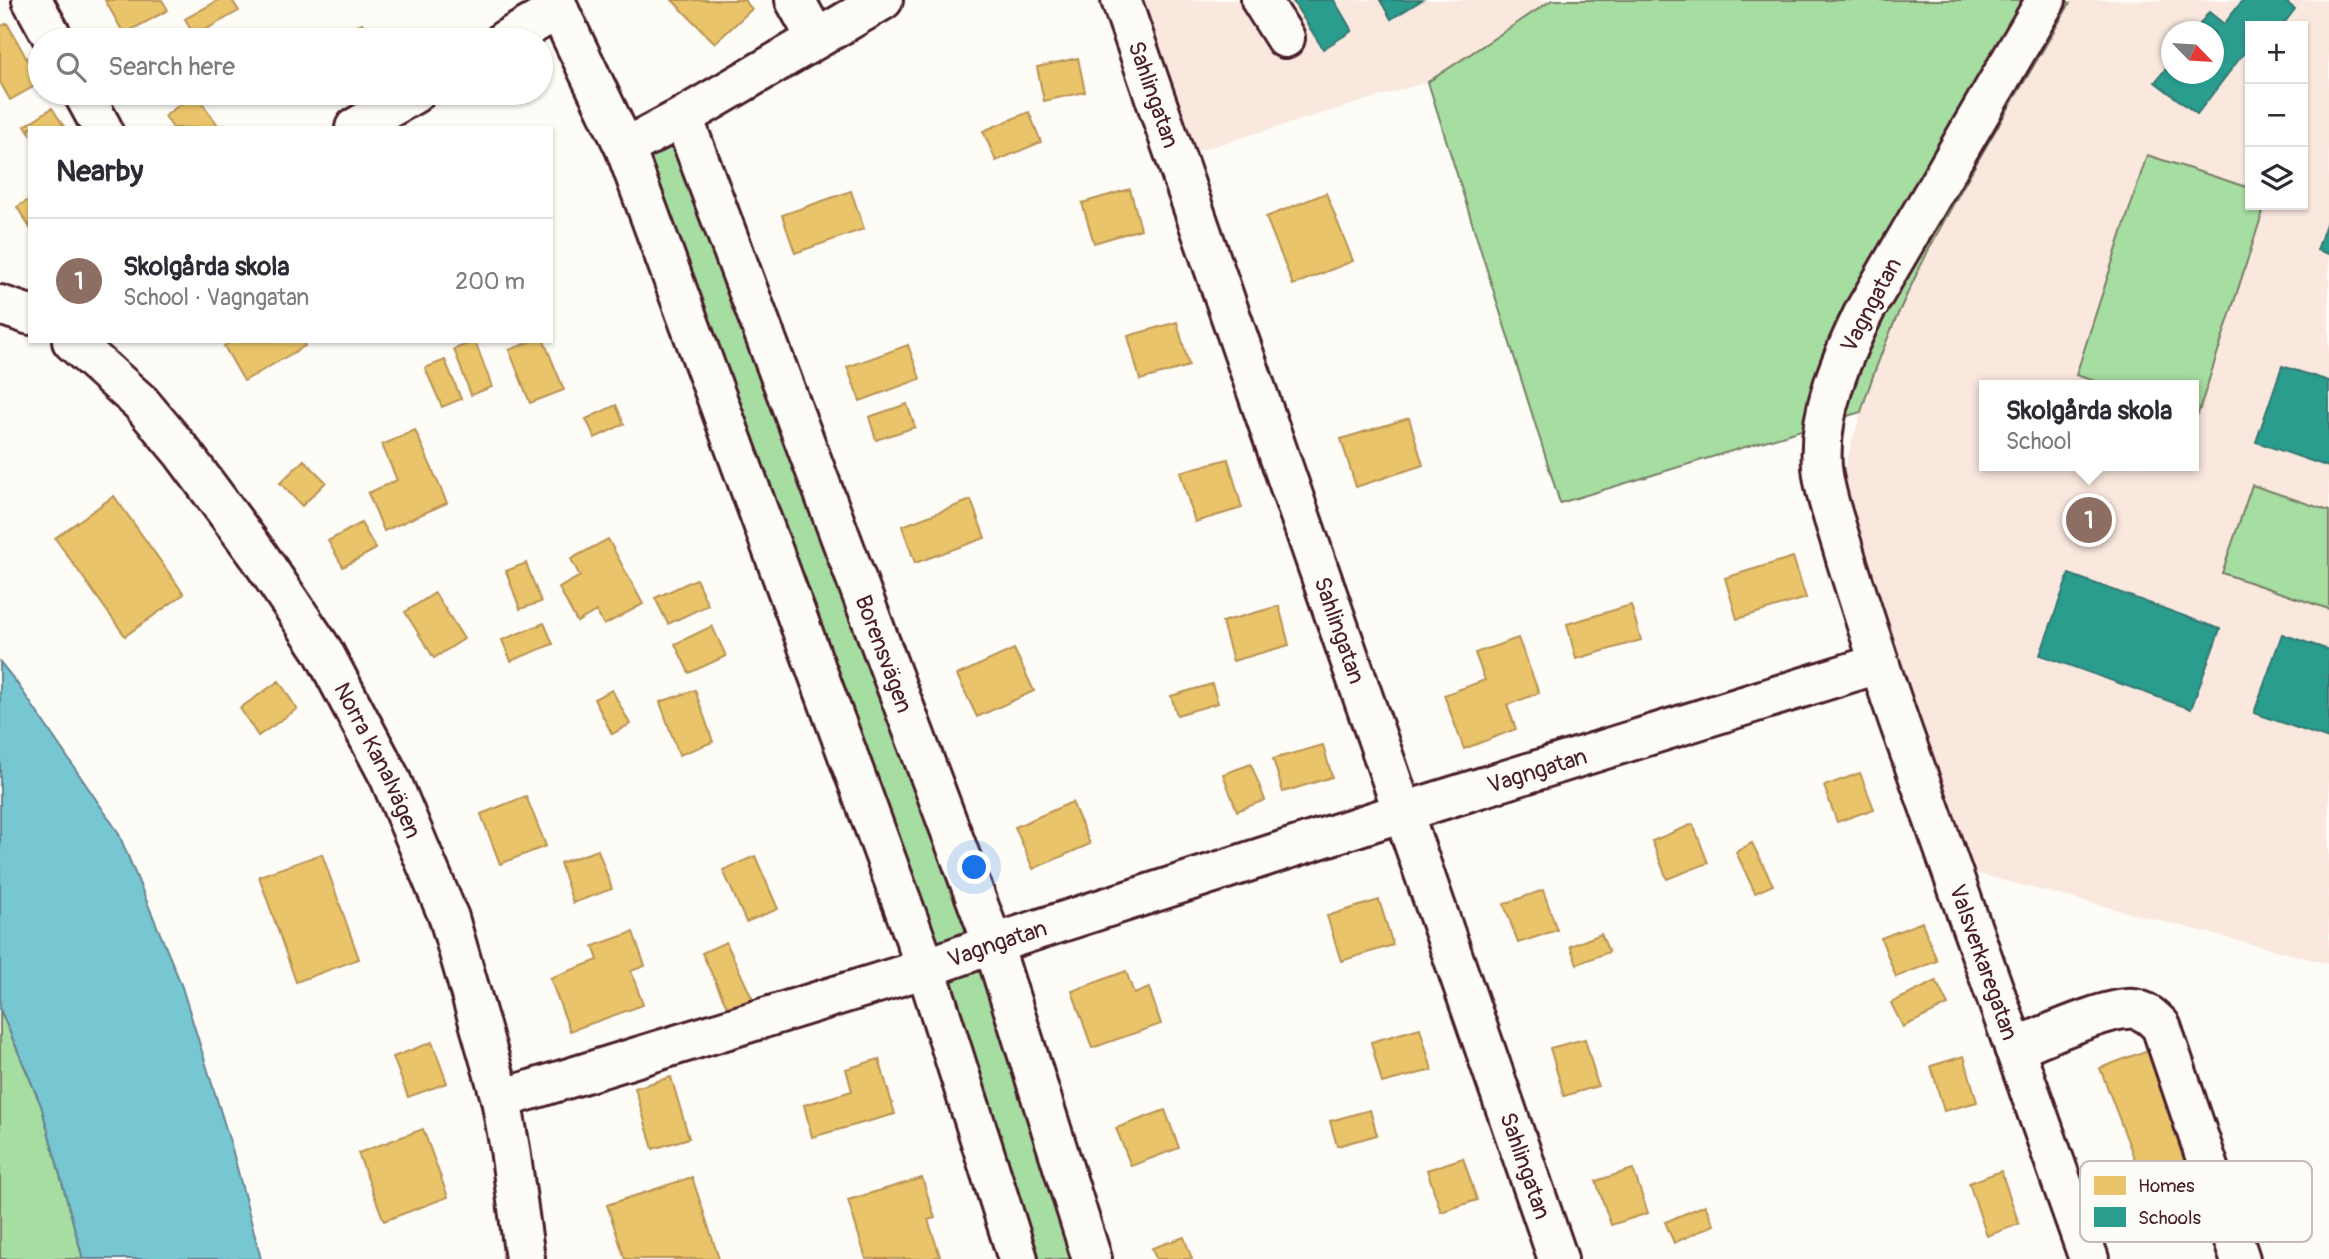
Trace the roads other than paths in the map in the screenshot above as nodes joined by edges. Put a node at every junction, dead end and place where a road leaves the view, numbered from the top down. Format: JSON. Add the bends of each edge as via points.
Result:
{"nodes":[{"id":1,"x":33,"y":0,"type":"edge"},
{"id":2,"x":795,"y":0,"type":"edge"},
{"id":3,"x":883,"y":0,"type":"edge"},
{"id":4,"x":1121,"y":0,"type":"edge"},
{"id":5,"x":1261,"y":0,"type":"edge"},
{"id":6,"x":2046,"y":0,"type":"edge"},
{"id":7,"x":557,"y":4,"type":"edge"},
{"id":8,"x":48,"y":28,"type":"edge"},
{"id":9,"x":522,"y":28,"type":"edge"},
{"id":10,"x":816,"y":38,"type":"junction"},
{"id":11,"x":1285,"y":38,"type":"dead end"},
{"id":12,"x":90,"y":105,"type":"edge"},
{"id":13,"x":394,"y":105,"type":"edge"},
{"id":14,"x":683,"y":117,"type":"junction"},
{"id":15,"x":101,"y":126,"type":"edge"},
{"id":16,"x":358,"y":126,"type":"edge"},
{"id":17,"x":625,"y":148,"type":"junction"},
{"id":18,"x":0,"y":305,"type":"edge"},
{"id":19,"x":28,"y":314,"type":"edge"},
{"id":20,"x":74,"y":343,"type":"edge"},
{"id":21,"x":1878,"y":664,"type":"junction"},
{"id":22,"x":1403,"y":812,"type":"junction"},
{"id":23,"x":993,"y":944,"type":"junction"},
{"id":24,"x":926,"y":968,"type":"junction"},
{"id":25,"x":2014,"y":1048,"type":"junction"},
{"id":26,"x":500,"y":1098,"type":"junction"},
{"id":27,"x":2207,"y":1161,"type":"edge"},
{"id":28,"x":2080,"y":1234,"type":"edge"},
{"id":29,"x":2083,"y":1242,"type":"edge"},
{"id":30,"x":2234,"y":1242,"type":"edge"},
{"id":31,"x":525,"y":1259,"type":"edge"},
{"id":32,"x":1018,"y":1259,"type":"edge"},
{"id":33,"x":1092,"y":1259,"type":"edge"},
{"id":34,"x":1558,"y":1259,"type":"edge"},
{"id":35,"x":2089,"y":1259,"type":"edge"},
{"id":36,"x":2240,"y":1259,"type":"edge"}],
"edges":[{"from":1,"to":8,"type":"street"},
{"from":2,"to":10,"type":"street"},
{"from":3,"to":10,"type":"street"},
{"from":4,"to":22,"type":"street","name":"Sahlingatan"},
{"from":5,"to":11,"type":"street"},
{"from":6,"to":21,"type":"street","name":"Vagngatan","via":[[1865,310],[1832,390],[1822,468]]},
{"from":7,"to":9,"type":"street"},
{"from":7,"to":17,"type":"street"},
{"from":10,"to":14,"type":"street"},
{"from":12,"to":15,"type":"street"},
{"from":13,"to":16,"type":"street"},
{"from":14,"to":17,"type":"street"},
{"from":14,"to":23,"type":"street","name":"Borensvägen"},
{"from":17,"to":24,"type":"street"},
{"from":18,"to":19,"type":"street"},
{"from":20,"to":26,"type":"street","name":"Norra Kanalvägen","via":[[141,403],[182,452],[323,651],[390,778],[449,918]]},
{"from":21,"to":22,"type":"street","name":"Vagngatan"},
{"from":21,"to":25,"type":"street","name":"Valsverkaregatan"},
{"from":22,"to":23,"type":"street","name":"Vagngatan"},
{"from":22,"to":34,"type":"street","name":"Sahlingatan"},
{"from":23,"to":24,"type":"street","name":"Vagngatan"},
{"from":23,"to":33,"type":"street","name":"Borensvägen"},
{"from":24,"to":26,"type":"street","name":"Vagngatan"},
{"from":24,"to":32,"type":"street"},
{"from":25,"to":27,"type":"street","via":[[2115,1010],[2148,1014],[2161,1026]]},
{"from":25,"to":28,"type":"street","name":"Valsverkaregatan"},
{"from":26,"to":31,"type":"street","name":"Norra Kanalvägen"},
{"from":29,"to":35,"type":"street","name":"Valsverkaregatan"},
{"from":30,"to":36,"type":"street"}]}
